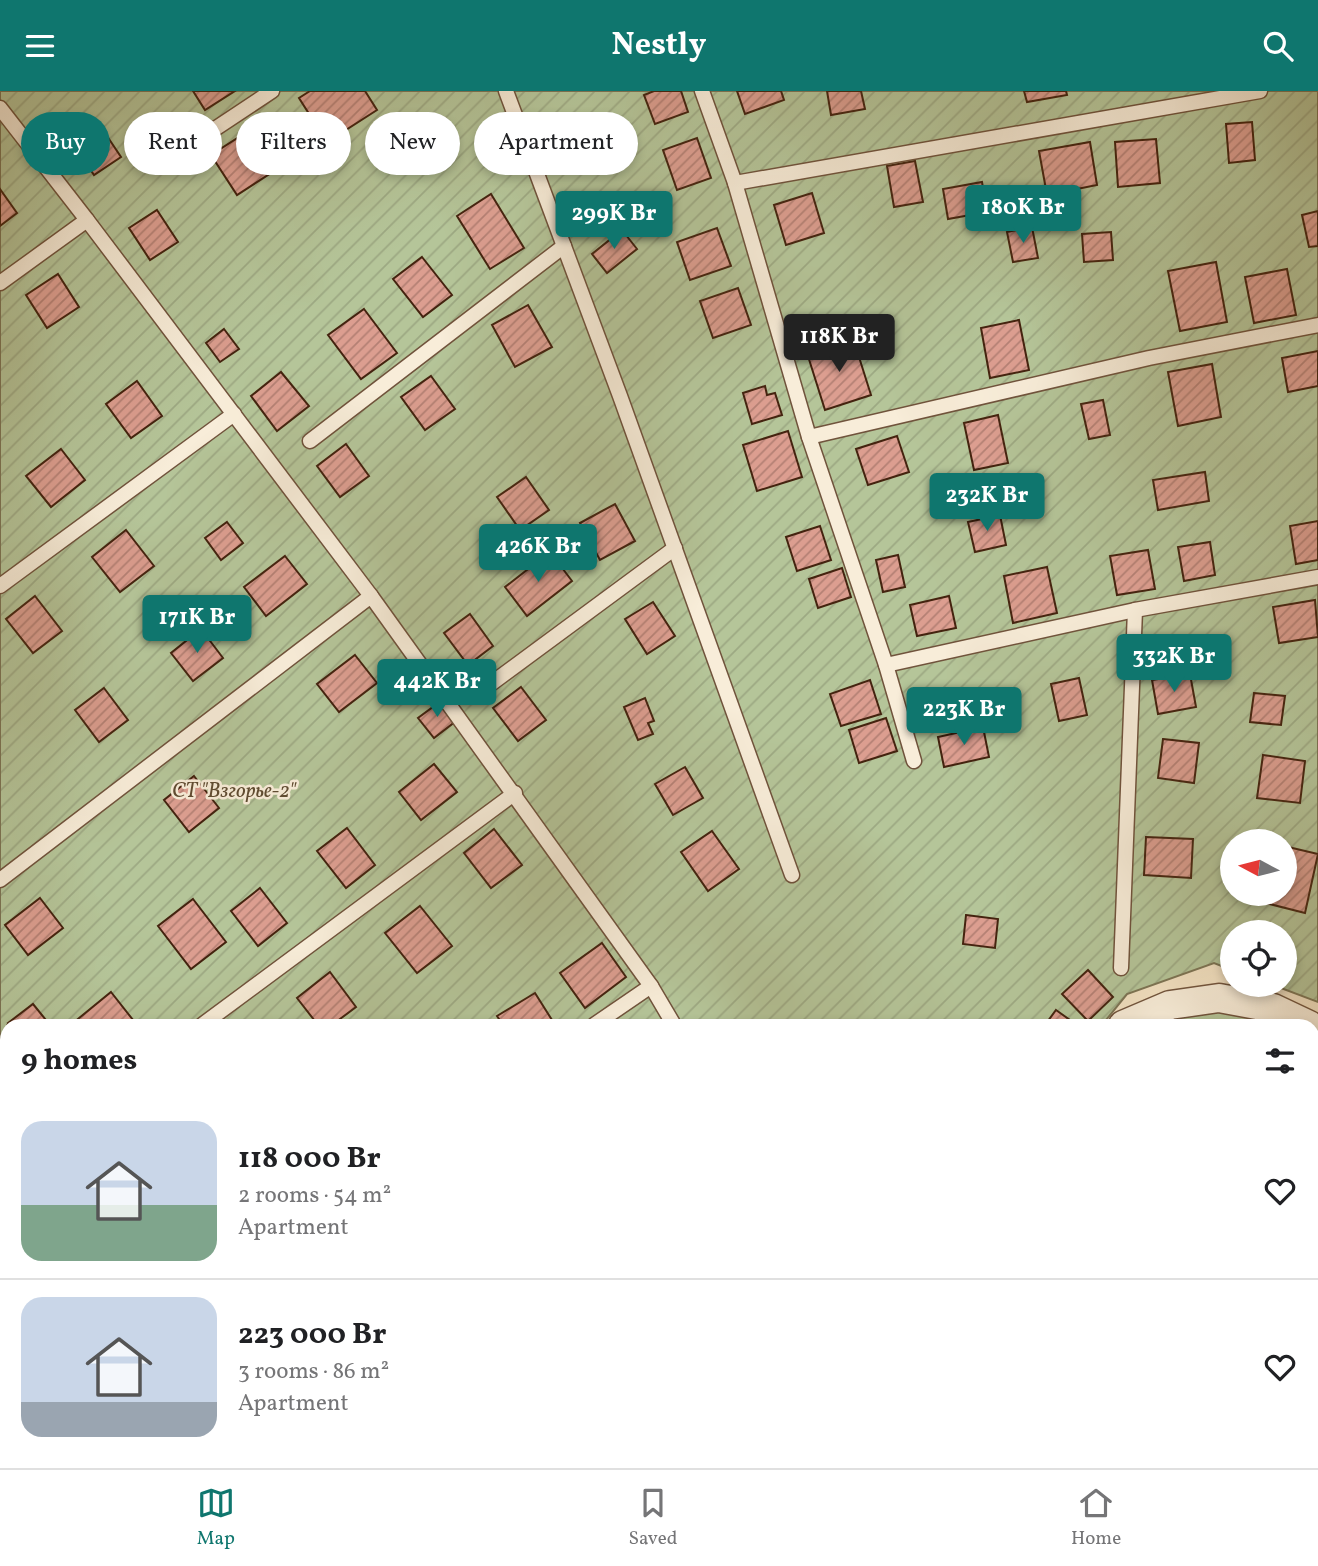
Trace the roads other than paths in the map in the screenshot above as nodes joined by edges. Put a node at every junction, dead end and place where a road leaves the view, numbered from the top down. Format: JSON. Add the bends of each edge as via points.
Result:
{"nodes":[{"id":1,"x":272,"y":91,"type":"edge"},
{"id":2,"x":506,"y":91,"type":"edge"},
{"id":3,"x":702,"y":91,"type":"edge"},
{"id":4,"x":1260,"y":91,"type":"edge"},
{"id":5,"x":1214,"y":95,"type":"edge"},
{"id":6,"x":0,"y":108,"type":"edge"},
{"id":7,"x":222,"y":124,"type":"edge"},
{"id":8,"x":735,"y":183,"type":"junction"},
{"id":9,"x":87,"y":220,"type":"junction"},
{"id":10,"x":564,"y":246,"type":"junction"},
{"id":11,"x":0,"y":283,"type":"edge"},
{"id":12,"x":1318,"y":325,"type":"edge"},
{"id":13,"x":234,"y":414,"type":"junction"},
{"id":14,"x":810,"y":437,"type":"junction"},
{"id":15,"x":310,"y":441,"type":"dead end"},
{"id":16,"x":675,"y":548,"type":"junction"},
{"id":17,"x":1318,"y":577,"type":"edge"},
{"id":18,"x":0,"y":586,"type":"edge"},
{"id":19,"x":371,"y":596,"type":"junction"},
{"id":20,"x":1135,"y":610,"type":"junction"},
{"id":21,"x":886,"y":665,"type":"junction"},
{"id":22,"x":488,"y":686,"type":"dead end"},
{"id":23,"x":914,"y":761,"type":"dead end"},
{"id":24,"x":514,"y":793,"type":"junction"},
{"id":25,"x":792,"y":875,"type":"dead end"},
{"id":26,"x":0,"y":880,"type":"edge"},
{"id":27,"x":1121,"y":968,"type":"dead end"},
{"id":28,"x":651,"y":986,"type":"junction"},
{"id":29,"x":210,"y":1019,"type":"edge"},
{"id":30,"x":603,"y":1019,"type":"edge"},
{"id":31,"x":670,"y":1019,"type":"edge"},
{"id":32,"x":1137,"y":1019,"type":"edge"},
{"id":33,"x":1296,"y":1019,"type":"edge"}],
"edges":[{"from":1,"to":7,"type":"lane"},
{"from":2,"to":10,"type":"lane"},
{"from":3,"to":8,"type":"lane"},
{"from":4,"to":5,"type":"lane"},
{"from":5,"to":8,"type":"lane"},
{"from":6,"to":9,"type":"lane"},
{"from":8,"to":14,"type":"lane"},
{"from":9,"to":11,"type":"lane"},
{"from":9,"to":13,"type":"lane"},
{"from":10,"to":15,"type":"lane"},
{"from":10,"to":16,"type":"lane"},
{"from":12,"to":14,"type":"lane","via":[[1149,358]]},
{"from":13,"to":18,"type":"lane"},
{"from":13,"to":19,"type":"lane"},
{"from":14,"to":21,"type":"lane"},
{"from":16,"to":22,"type":"lane"},
{"from":16,"to":25,"type":"lane"},
{"from":17,"to":20,"type":"lane"},
{"from":19,"to":24,"type":"lane"},
{"from":19,"to":26,"type":"lane"},
{"from":20,"to":21,"type":"lane"},
{"from":20,"to":27,"type":"lane"},
{"from":21,"to":23,"type":"lane"},
{"from":24,"to":28,"type":"lane"},
{"from":24,"to":29,"type":"lane"},
{"from":28,"to":30,"type":"lane"},
{"from":28,"to":31,"type":"lane"},
{"from":32,"to":33,"type":"street","via":[[1170,1005],[1219,998],[1273,1008]]}]}
